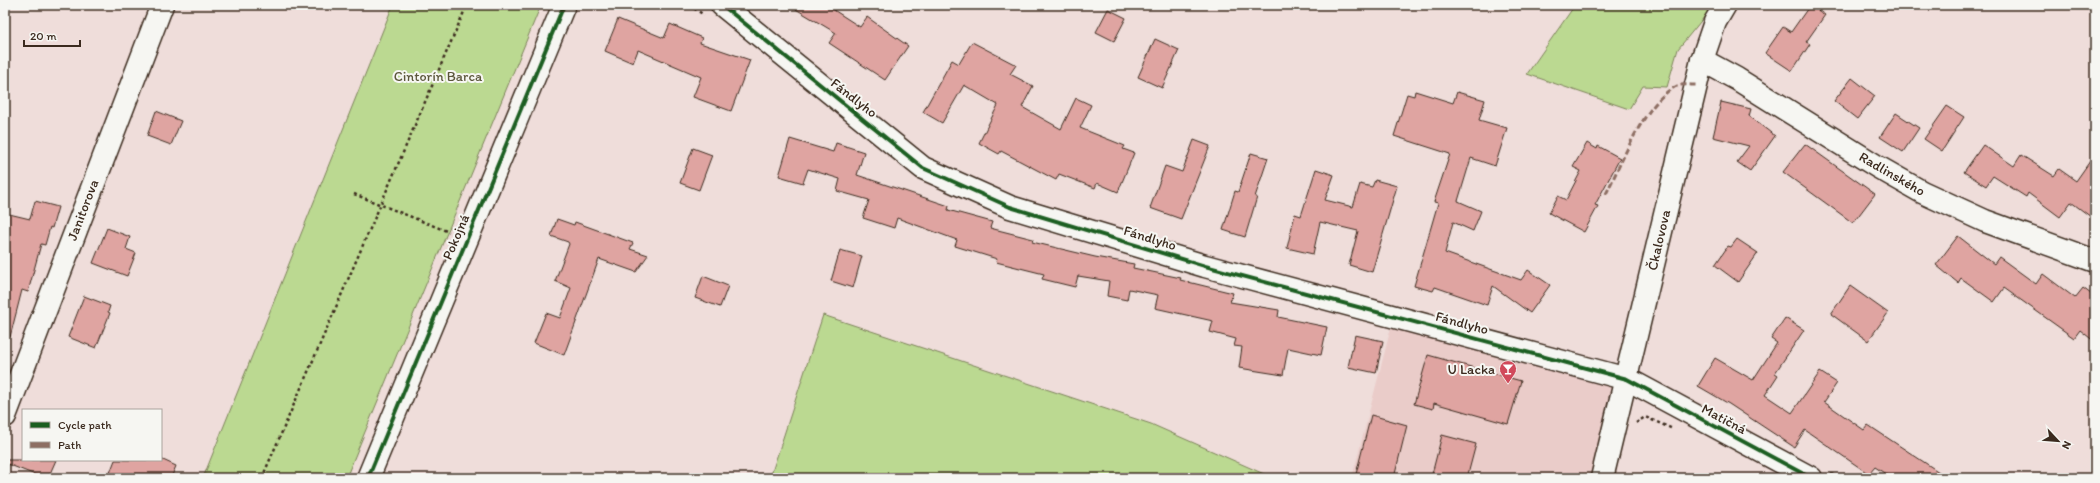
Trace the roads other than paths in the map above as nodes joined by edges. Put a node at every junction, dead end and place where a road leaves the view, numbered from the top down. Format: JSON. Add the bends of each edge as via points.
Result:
{"nodes":[{"id":1,"x":162,"y":5,"type":"edge"},
{"id":2,"x":564,"y":5,"type":"edge"},
{"id":3,"x":722,"y":5,"type":"edge"},
{"id":4,"x":1724,"y":5,"type":"edge"},
{"id":5,"x":1702,"y":60,"type":"junction"},
{"id":6,"x":2095,"y":261,"type":"edge"},
{"id":7,"x":1627,"y":379,"type":"junction"},
{"id":8,"x":5,"y":416,"type":"edge"},
{"id":9,"x":368,"y":478,"type":"edge"},
{"id":10,"x":1602,"y":478,"type":"edge"},
{"id":11,"x":1811,"y":478,"type":"edge"}],
"edges":[{"from":1,"to":8,"type":"street","name":"Janitorova"},
{"from":2,"to":9,"type":"street","name":"Pokojná"},
{"from":3,"to":7,"type":"street","name":"Fándlyho","via":[[923,168],[1010,207],[1205,266]]},
{"from":4,"to":5,"type":"street","name":"Čkalovova","via":[[1714,22]]},
{"from":5,"to":6,"type":"street","name":"Radlinského","via":[[1922,192],[1985,221]]},
{"from":5,"to":7,"type":"street","name":"Čkalovova"},
{"from":7,"to":10,"type":"street","name":"Čkalovova"},
{"from":7,"to":11,"type":"street","name":"Matičná"}]}
